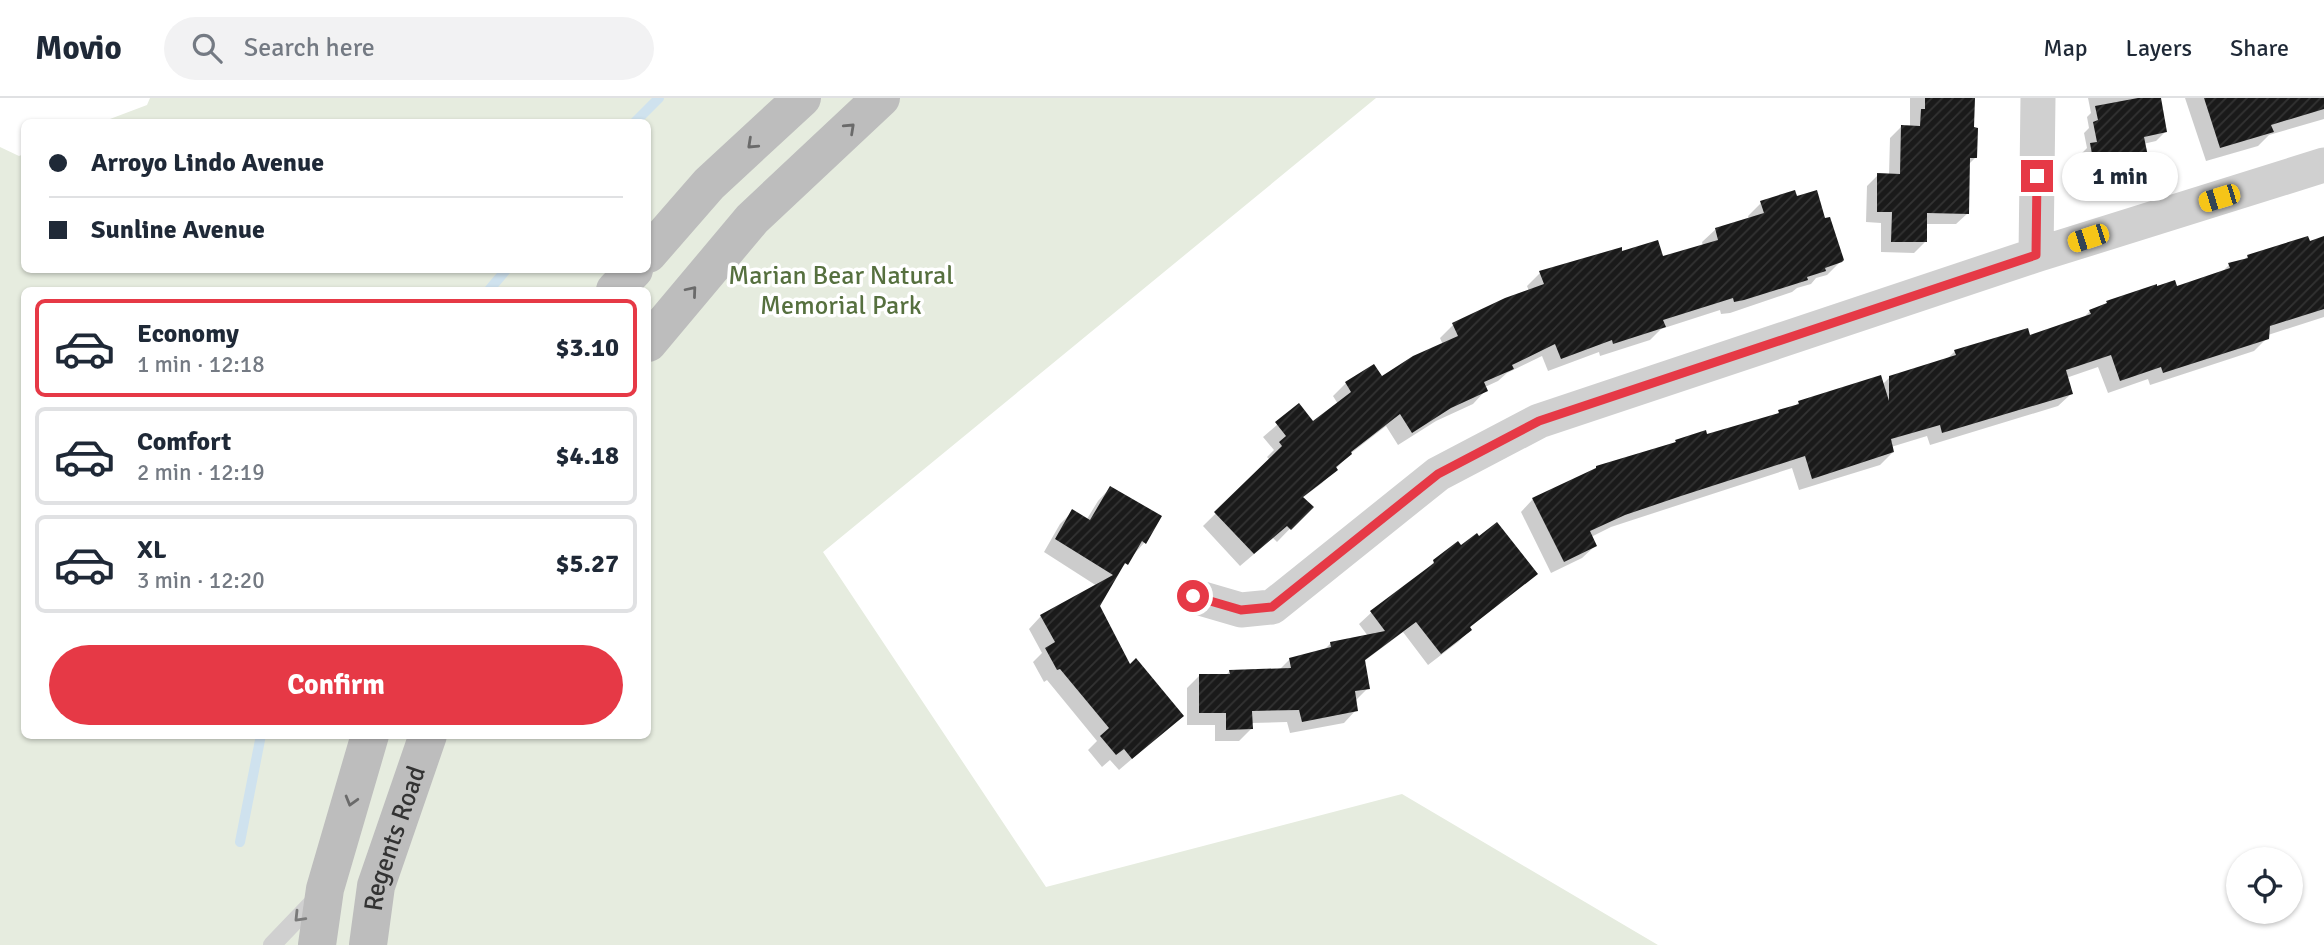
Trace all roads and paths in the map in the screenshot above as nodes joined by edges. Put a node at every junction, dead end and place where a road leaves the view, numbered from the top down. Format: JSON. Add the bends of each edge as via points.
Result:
{"nodes":[{"id":1,"x":802,"y":98,"type":"edge"},
{"id":2,"x":881,"y":98,"type":"edge"},
{"id":3,"x":2038,"y":98,"type":"edge"},
{"id":4,"x":2324,"y":165,"type":"edge"},
{"id":5,"x":651,"y":251,"type":"edge"},
{"id":6,"x":2036,"y":255,"type":"junction"},
{"id":7,"x":631,"y":273,"type":"edge"},
{"id":8,"x":618,"y":287,"type":"edge"},
{"id":9,"x":651,"y":339,"type":"edge"},
{"id":10,"x":1193,"y":596,"type":"dead end"},
{"id":11,"x":369,"y":739,"type":"edge"},
{"id":12,"x":427,"y":739,"type":"edge"},
{"id":13,"x":326,"y":889,"type":"junction"},
{"id":14,"x":373,"y":936,"type":"edge"},
{"id":15,"x":272,"y":945,"type":"edge"},
{"id":16,"x":317,"y":945,"type":"edge"}],
"edges":[{"from":1,"to":5,"type":"main road","one_way":true,"via":[[709,184]]},
{"from":9,"to":2,"type":"main road","one_way":true,"via":[[752,219]]},
{"from":3,"to":6,"type":"street"},
{"from":4,"to":6,"type":"street"},
{"from":6,"to":10,"type":"street","via":[[1539,421],[1438,474],[1272,607],[1241,610]]},
{"from":7,"to":8,"type":"main road"},
{"from":11,"to":13,"type":"main road","name":"Regents Road","one_way":true},
{"from":12,"to":14,"type":"main road","name":"Regents Road","via":[[376,886]]},
{"from":13,"to":15,"type":"lane","one_way":true},
{"from":13,"to":16,"type":"main road","name":"Regents Road"}]}
